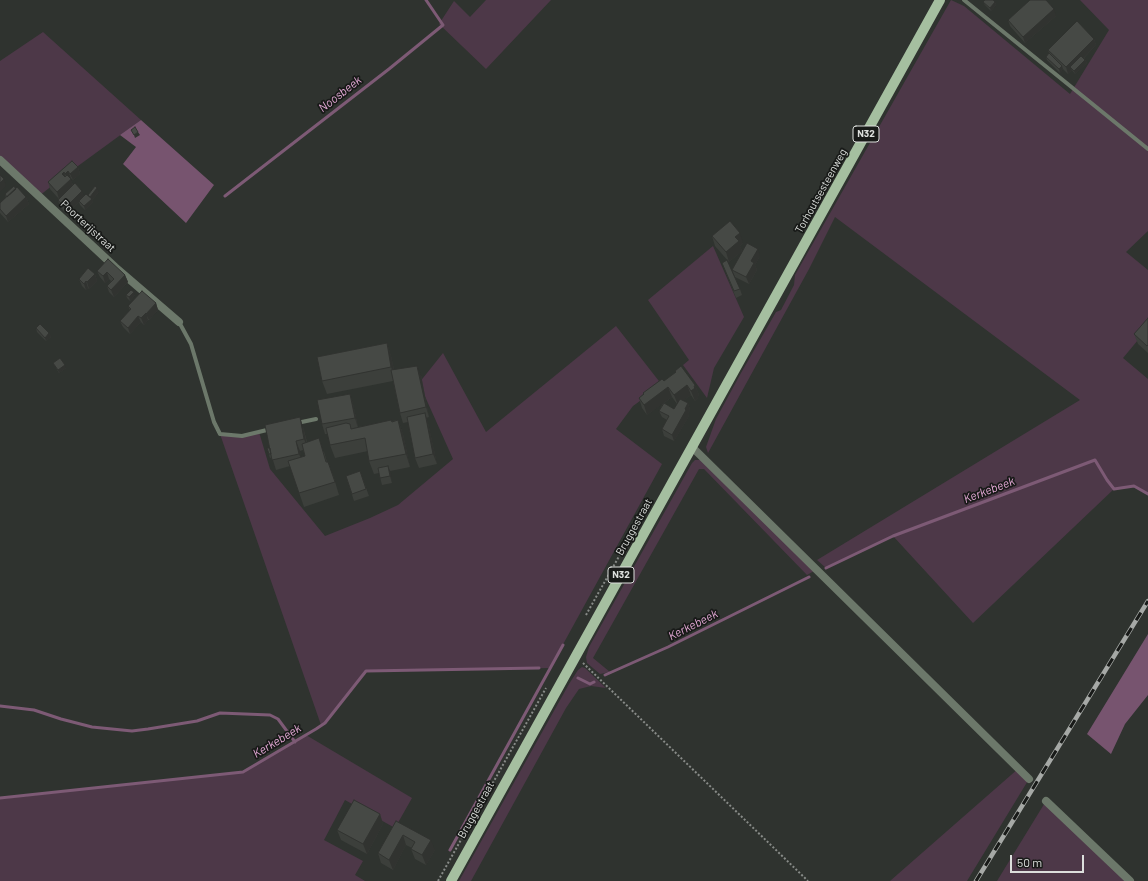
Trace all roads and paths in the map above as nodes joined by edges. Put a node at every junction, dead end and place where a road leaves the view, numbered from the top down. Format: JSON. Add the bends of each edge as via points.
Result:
{"nodes":[{"id":1,"x":940,"y":0,"type":"edge"},
{"id":2,"x":964,"y":0,"type":"edge"},
{"id":3,"x":1148,"y":149,"type":"edge"},
{"id":4,"x":0,"y":160,"type":"edge"},
{"id":5,"x":792,"y":268,"type":"joint"},
{"id":6,"x":178,"y":322,"type":"joint"},
{"id":7,"x":316,"y":419,"type":"dead end"},
{"id":8,"x":295,"y":424,"type":"edge"},
{"id":9,"x":274,"y":429,"type":"edge"},
{"id":10,"x":692,"y":447,"type":"junction"},
{"id":11,"x":586,"y":666,"type":"dead end"},
{"id":12,"x":1029,"y":779,"type":"dead end"},
{"id":13,"x":1046,"y":801,"type":"dead end"},
{"id":14,"x":451,"y":881,"type":"edge"},
{"id":15,"x":808,"y":881,"type":"edge"},
{"id":16,"x":1130,"y":881,"type":"edge"}],
"edges":[{"from":1,"to":5,"type":"main road","name":"Torhoutsesteenweg","number":"N32"},
{"from":2,"to":3,"type":"lane"},
{"from":4,"to":6,"type":"street","name":"Poorterijstraat"},
{"from":5,"to":10,"type":"main road","name":"Bruggestraat","number":"N32"},
{"from":6,"to":9,"type":"lane","via":[[191,344],[220,434],[242,436]]},
{"from":7,"to":8,"type":"lane"},
{"from":10,"to":12,"type":"street"},
{"from":10,"to":14,"type":"main road","name":"Bruggestraat","number":"N32"},
{"from":11,"to":15,"type":"path"},
{"from":13,"to":16,"type":"street"}]}
